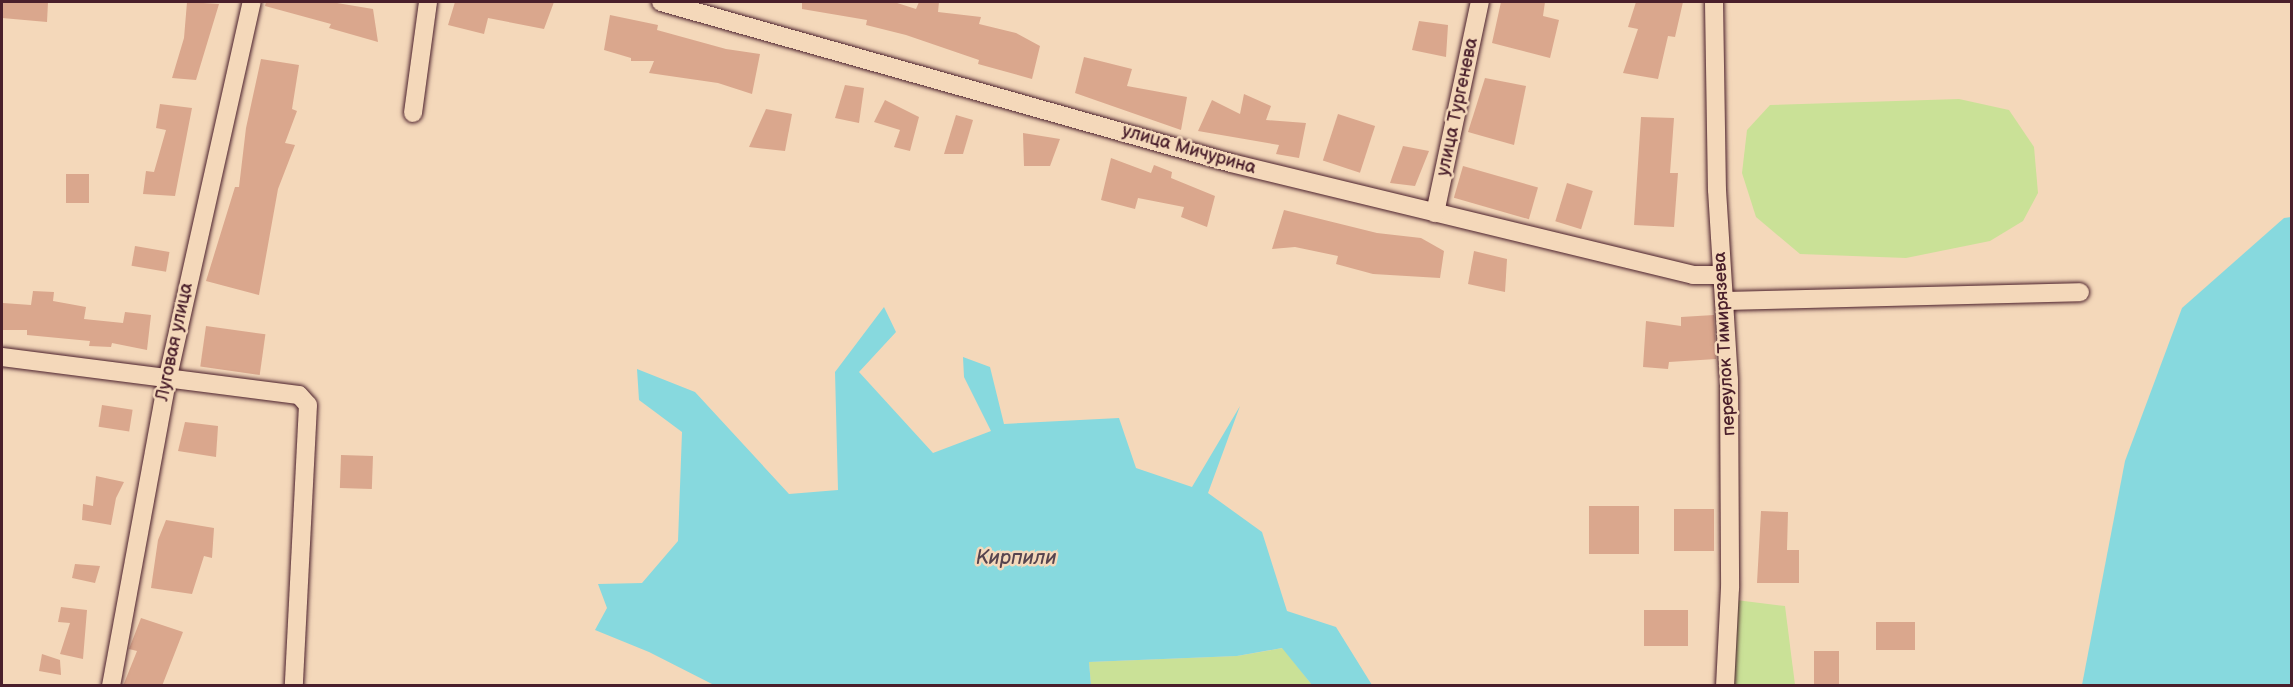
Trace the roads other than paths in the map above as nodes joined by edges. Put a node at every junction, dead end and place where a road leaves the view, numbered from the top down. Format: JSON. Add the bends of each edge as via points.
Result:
{"nodes":[{"id":1,"x":252,"y":2,"type":"edge"},
{"id":2,"x":428,"y":2,"type":"edge"},
{"id":3,"x":661,"y":2,"type":"edge"},
{"id":4,"x":1480,"y":2,"type":"edge"},
{"id":5,"x":1714,"y":2,"type":"edge"},
{"id":6,"x":412,"y":113,"type":"dead end"},
{"id":7,"x":1435,"y":213,"type":"junction"},
{"id":8,"x":1722,"y":275,"type":"junction"},
{"id":9,"x":2080,"y":292,"type":"dead end"},
{"id":10,"x":1724,"y":301,"type":"junction"},
{"id":11,"x":2,"y":357,"type":"edge"},
{"id":12,"x":167,"y":381,"type":"junction"},
{"id":13,"x":111,"y":686,"type":"edge"},
{"id":14,"x":294,"y":686,"type":"edge"},
{"id":15,"x":1725,"y":686,"type":"edge"}],
"edges":[{"from":1,"to":12,"type":"street","name":"Луговая улица"},
{"from":2,"to":6,"type":"street"},
{"from":3,"to":7,"type":"street","name":"улица Мичурина","via":[[1231,164]]},
{"from":4,"to":7,"type":"street","name":"улица Тургенева"},
{"from":5,"to":8,"type":"street","name":"переулок Тимирязева"},
{"from":7,"to":8,"type":"street","name":"улица Мичурина","via":[[1693,275]]},
{"from":8,"to":10,"type":"street","name":"переулок Тимирязева"},
{"from":9,"to":10,"type":"street"},
{"from":10,"to":15,"type":"street","name":"переулок Тимирязева","via":[[1729,379],[1730,553]]},
{"from":11,"to":12,"type":"street"},
{"from":12,"to":13,"type":"street","name":"Луговая улица"},
{"from":12,"to":14,"type":"street","via":[[299,395],[308,405]]}]}
